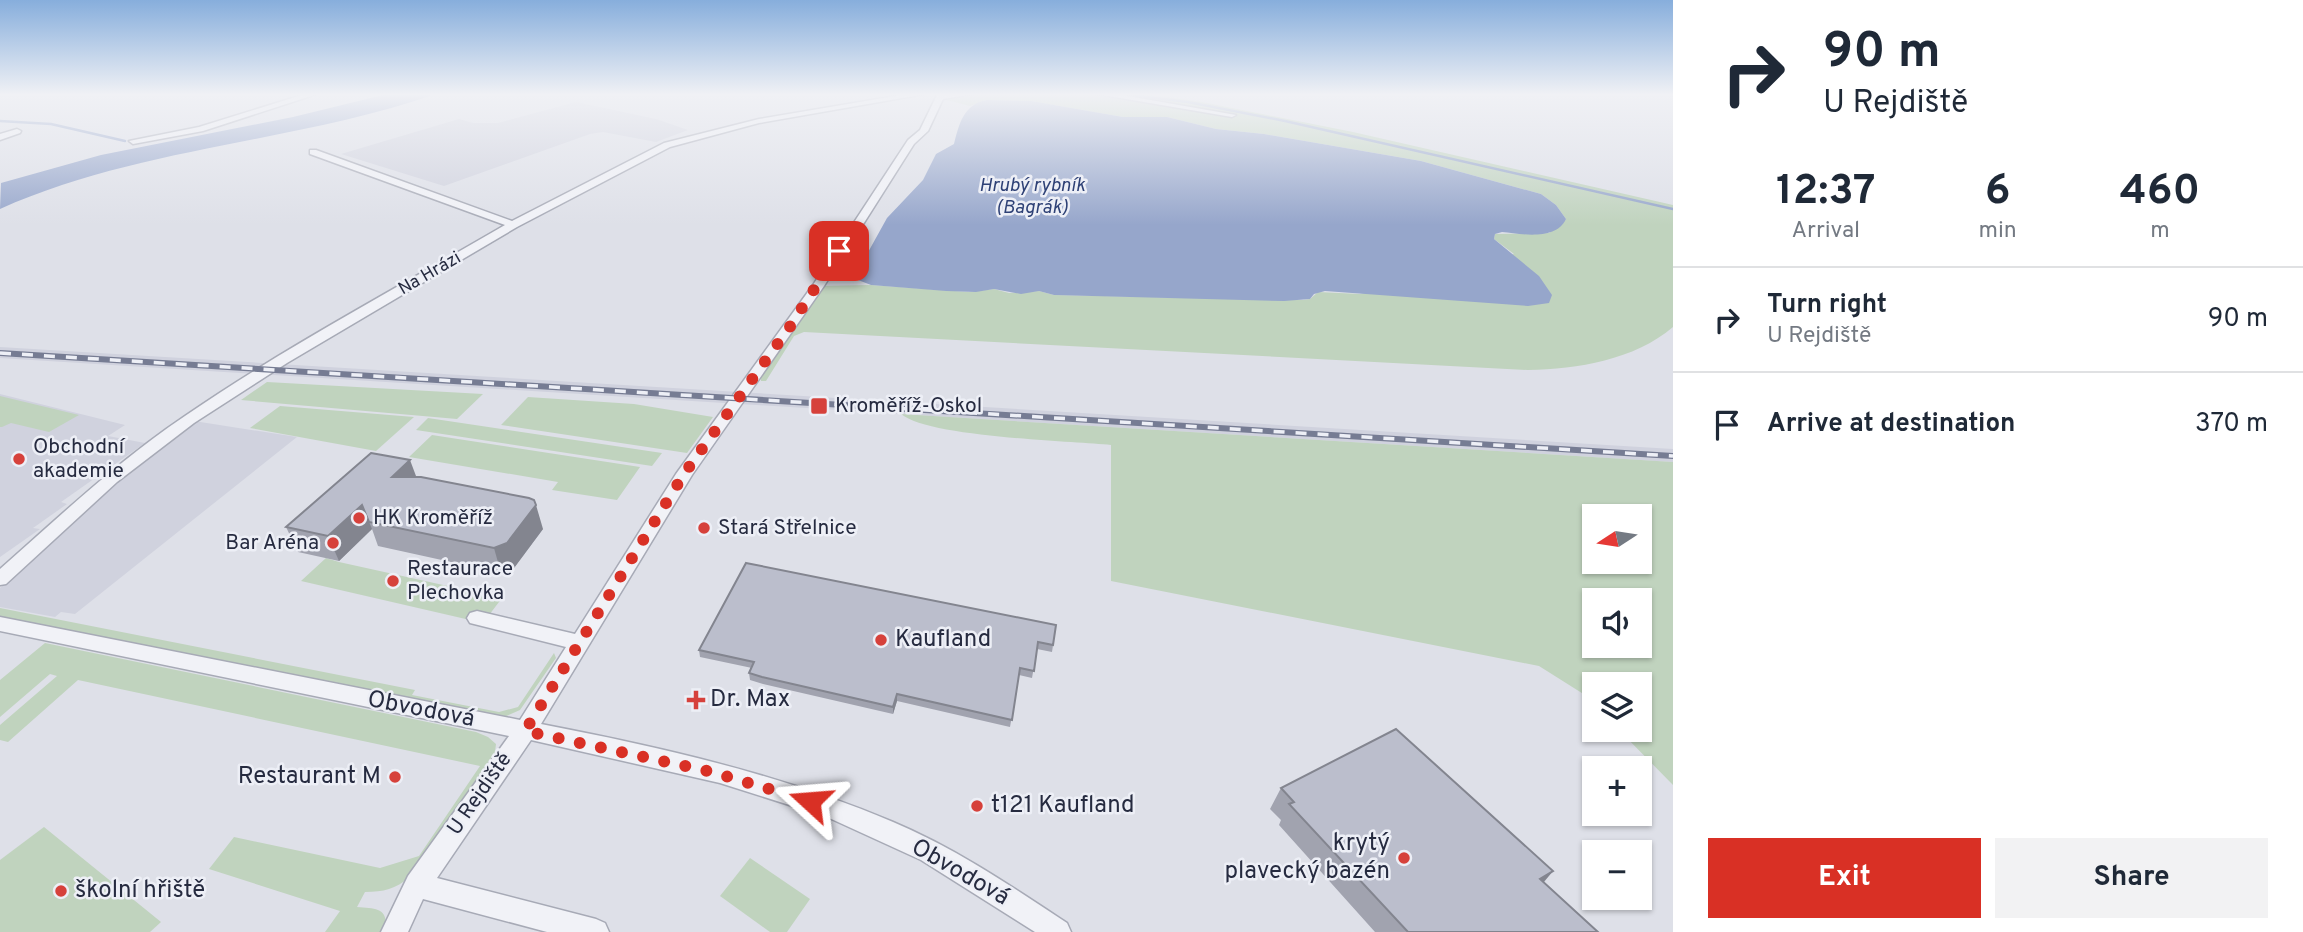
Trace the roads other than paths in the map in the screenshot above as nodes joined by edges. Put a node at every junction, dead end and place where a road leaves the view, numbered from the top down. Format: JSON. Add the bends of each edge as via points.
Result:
{"nodes":[{"id":1,"x":153,"y":137,"type":"edge"},
{"id":2,"x":696,"y":137,"type":"edge"},
{"id":3,"x":917,"y":137,"type":"edge"},
{"id":4,"x":133,"y":141,"type":"dead end"},
{"id":5,"x":313,"y":152,"type":"dead end"},
{"id":6,"x":513,"y":225,"type":"junction"},
{"id":7,"x":0,"y":579,"type":"edge"},
{"id":8,"x":477,"y":618,"type":"dead end"},
{"id":9,"x":0,"y":624,"type":"edge"},
{"id":10,"x":580,"y":643,"type":"junction"},
{"id":11,"x":525,"y":731,"type":"junction"},
{"id":12,"x":417,"y":885,"type":"junction"},
{"id":13,"x":394,"y":932,"type":"edge"},
{"id":14,"x":596,"y":932,"type":"edge"},
{"id":15,"x":1058,"y":932,"type":"edge"}],
"edges":[{"from":1,"to":4,"type":"street"},
{"from":2,"to":6,"type":"street","name":"Na Hrázi","via":[[667,145]]},
{"from":3,"to":10,"type":"street","name":"U Rejdiště","via":[[684,474]]},
{"from":5,"to":6,"type":"street"},
{"from":6,"to":7,"type":"street","name":"Na Hrázi","via":[[189,420],[101,487]]},
{"from":8,"to":10,"type":"street"},
{"from":9,"to":11,"type":"street","name":"Obvodová"},
{"from":10,"to":11,"type":"street","name":"U Rejdiště"},
{"from":11,"to":12,"type":"street","name":"U Rejdiště"},
{"from":11,"to":15,"type":"street","name":"Obvodová","via":[[785,792],[885,830],[955,867]]},
{"from":12,"to":13,"type":"street","name":"U Rejdiště"},
{"from":12,"to":14,"type":"street"}]}
